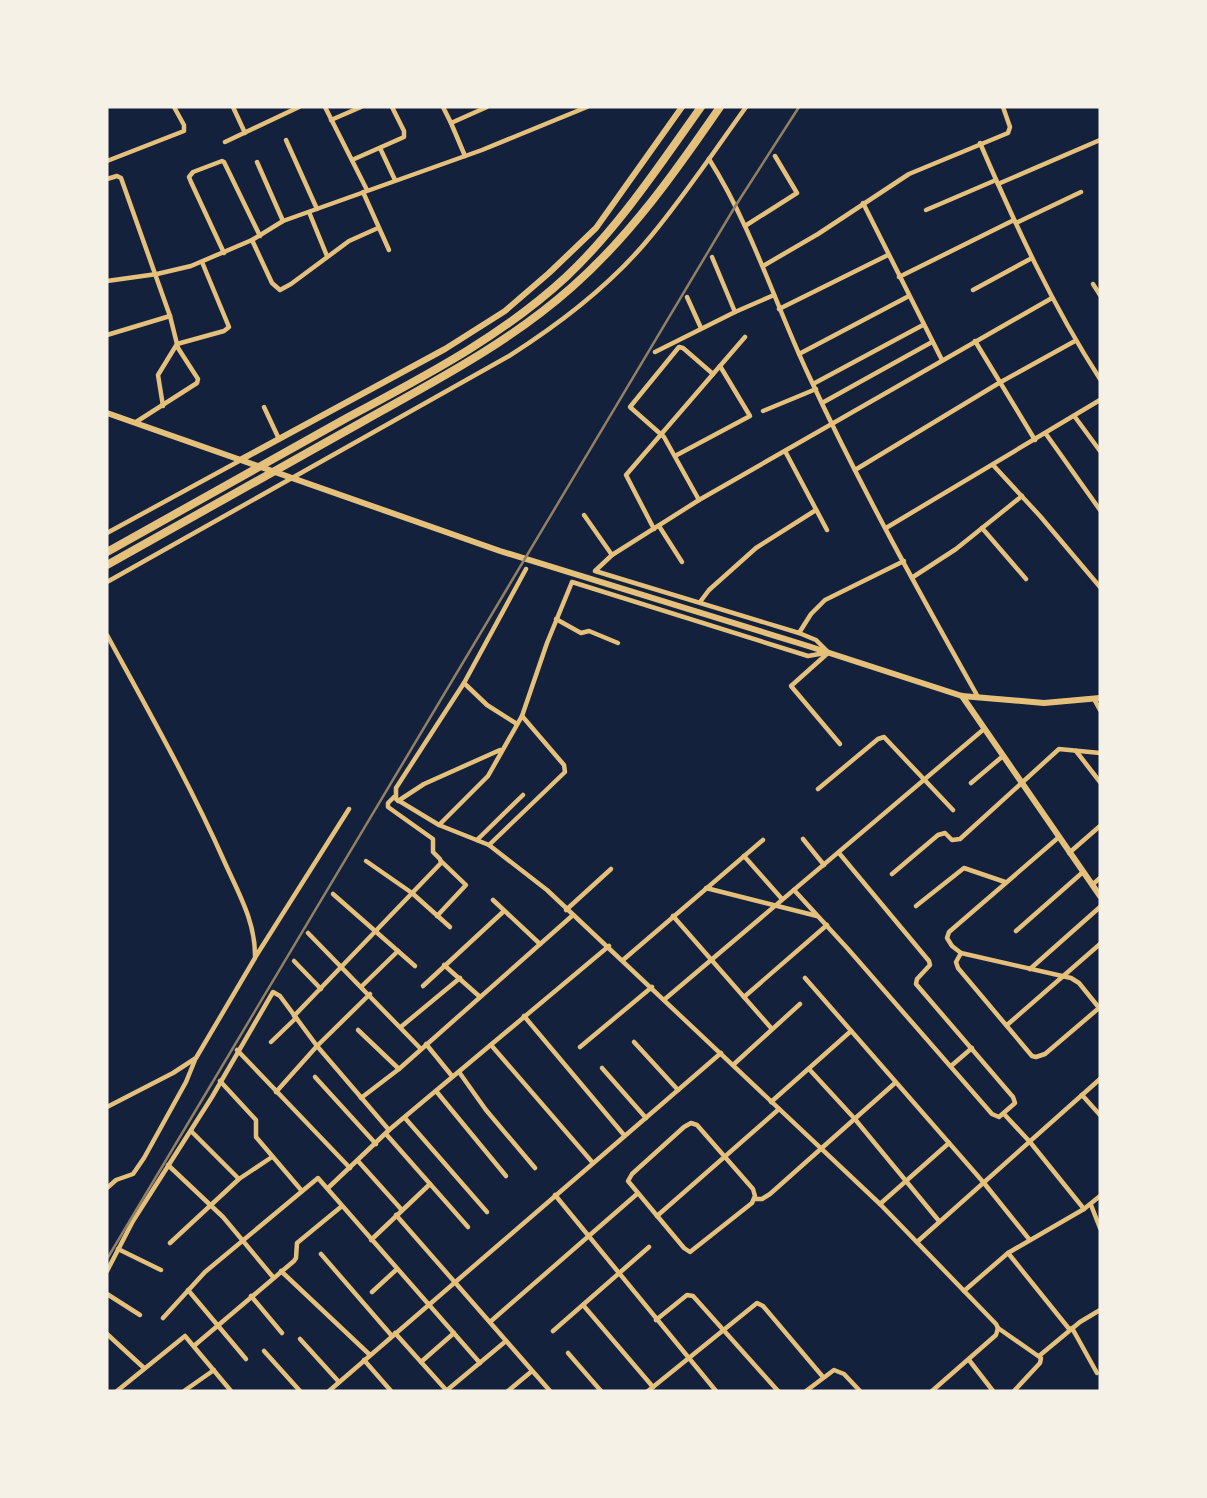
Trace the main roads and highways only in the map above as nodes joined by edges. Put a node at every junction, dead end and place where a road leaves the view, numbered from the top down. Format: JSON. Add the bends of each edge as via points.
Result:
{"nodes":[{"id":1,"x":701,"y":107,"type":"edge"},
{"id":2,"x":720,"y":107,"type":"edge"},
{"id":3,"x":107,"y":552,"type":"edge"},
{"id":4,"x":107,"y":565,"type":"edge"}],
"edges":[{"from":1,"to":3,"type":"highway","via":[[603,239],[524,313],[464,354]]},
{"from":2,"to":4,"type":"highway","via":[[613,248],[529,322],[468,363]]}]}
